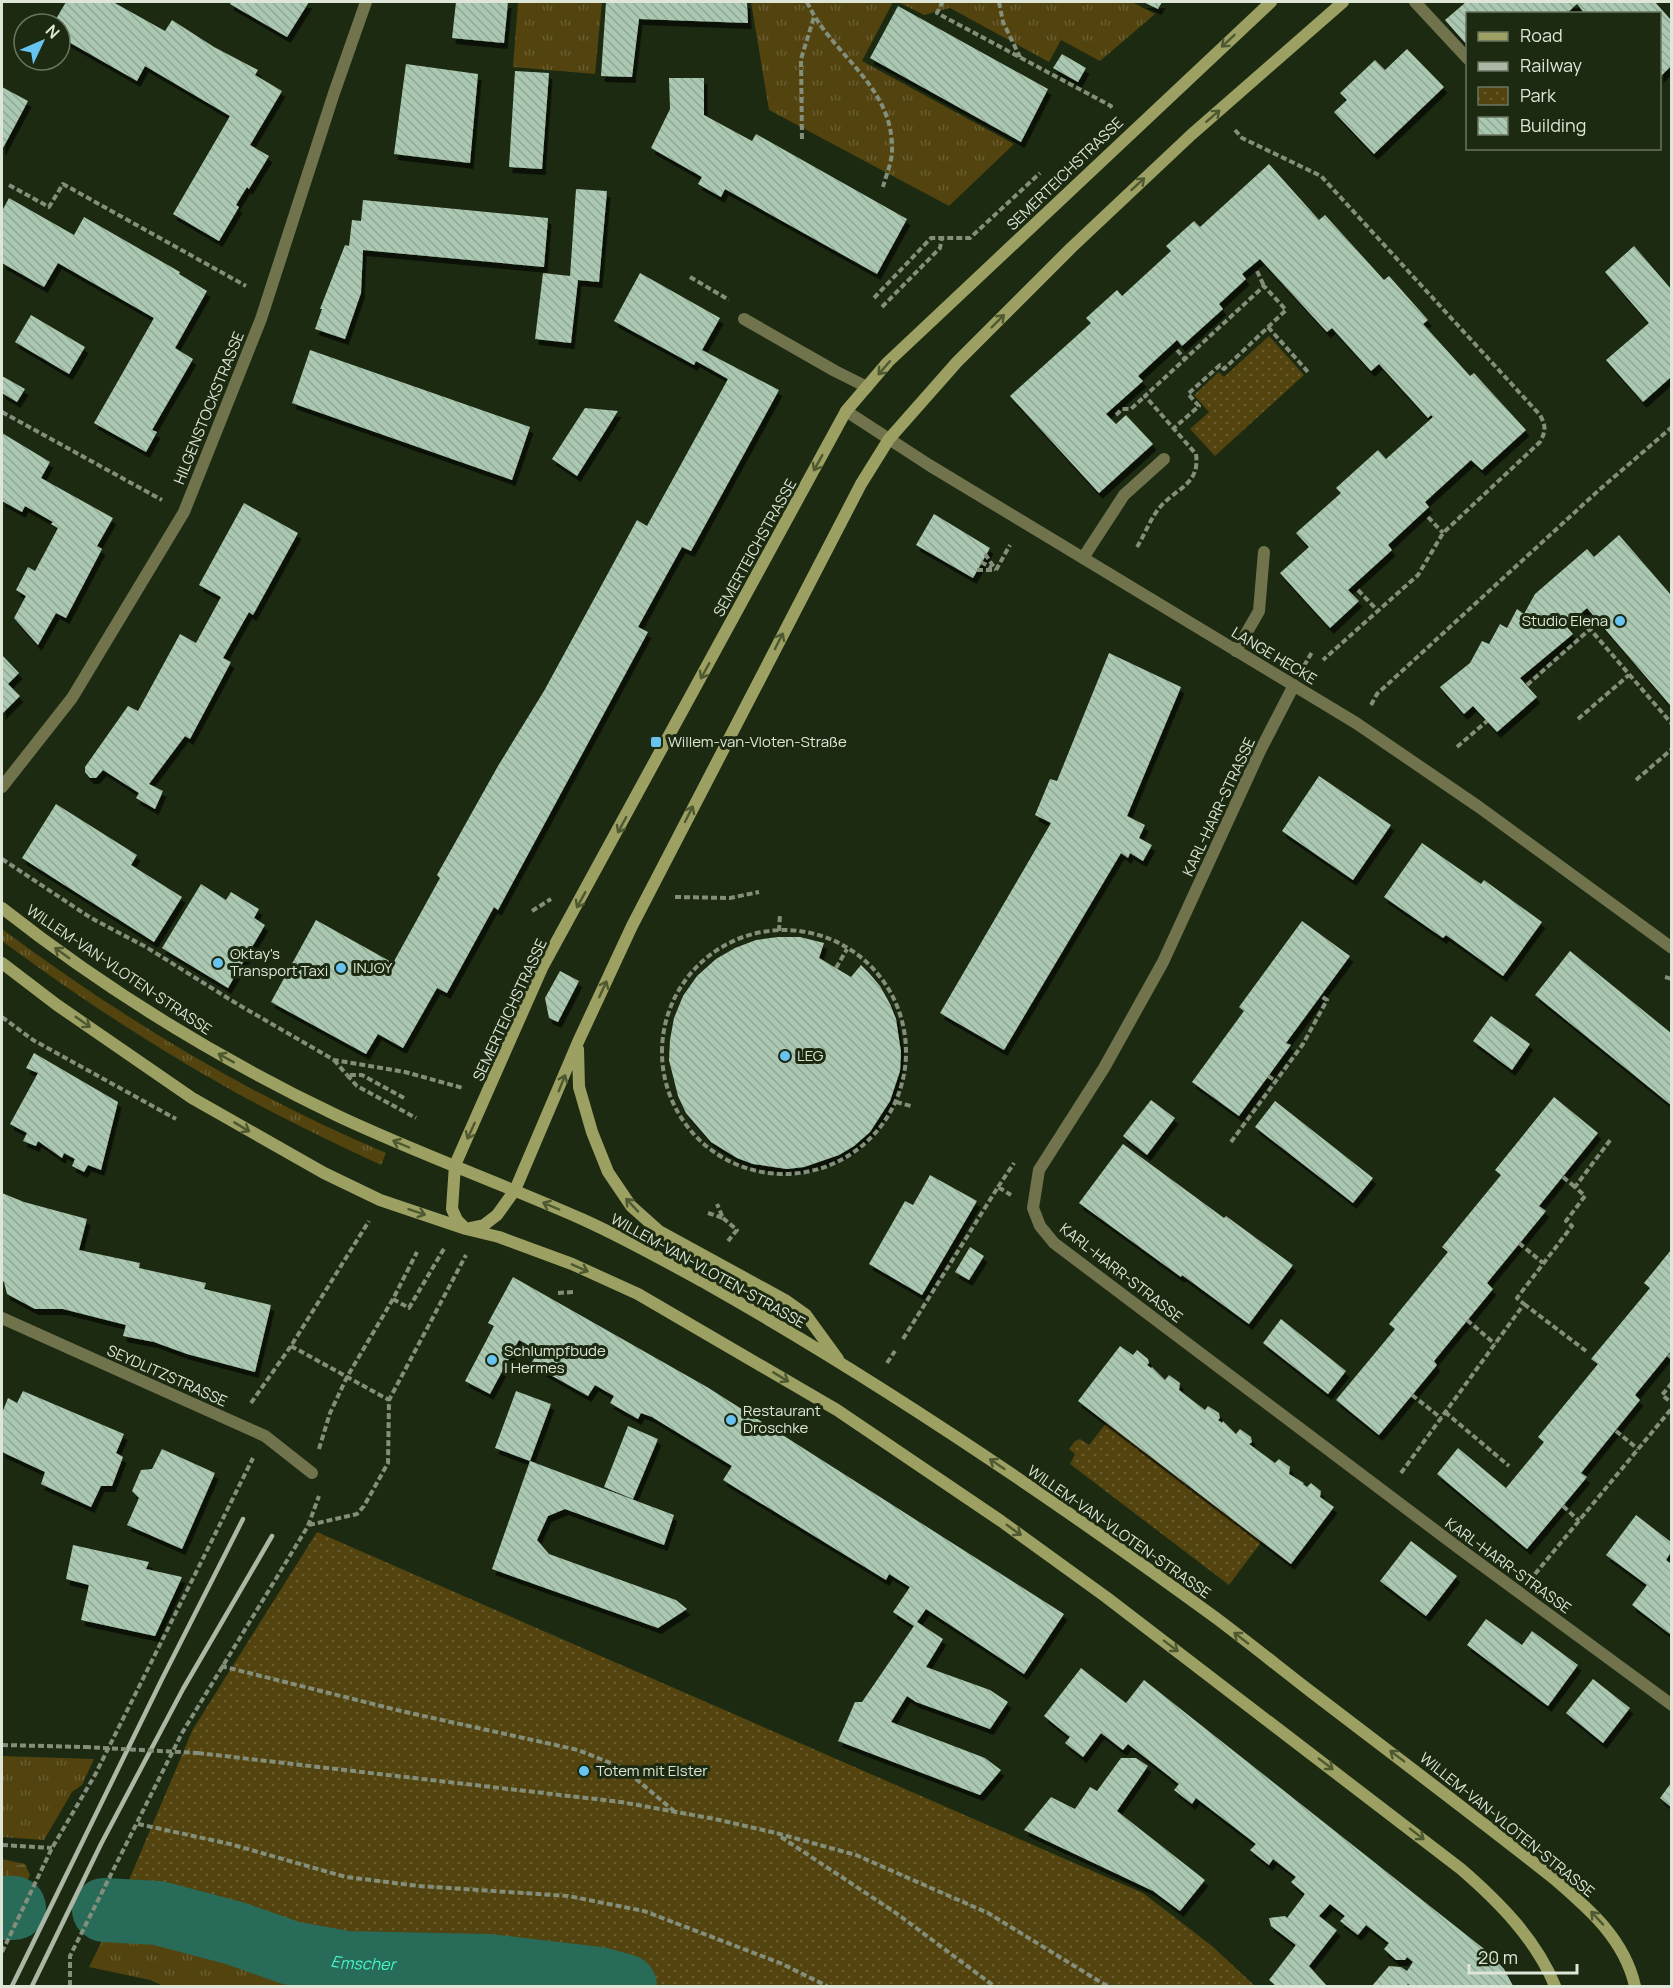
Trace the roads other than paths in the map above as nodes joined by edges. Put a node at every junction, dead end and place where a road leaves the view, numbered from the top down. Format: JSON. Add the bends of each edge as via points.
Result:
{"nodes":[{"id":1,"x":366,"y":2,"type":"edge"},
{"id":2,"x":1271,"y":2,"type":"edge"},
{"id":3,"x":1343,"y":2,"type":"edge"},
{"id":4,"x":1415,"y":2,"type":"edge"},
{"id":5,"x":1466,"y":58,"type":"edge"},
{"id":6,"x":744,"y":319,"type":"road end"},
{"id":7,"x":867,"y":387,"type":"junction"},
{"id":8,"x":846,"y":411,"type":"junction"},
{"id":9,"x":889,"y":439,"type":"junction"},
{"id":10,"x":1164,"y":459,"type":"dead end"},
{"id":11,"x":1264,"y":552,"type":"dead end"},
{"id":12,"x":1083,"y":558,"type":"junction"},
{"id":13,"x":1236,"y":651,"type":"junction"},
{"id":14,"x":1294,"y":686,"type":"junction"},
{"id":15,"x":2,"y":787,"type":"edge"},
{"id":16,"x":2,"y":908,"type":"edge"},
{"id":17,"x":1671,"y":948,"type":"edge"},
{"id":18,"x":2,"y":963,"type":"edge"},
{"id":19,"x":578,"y":1042,"type":"junction"},
{"id":20,"x":455,"y":1165,"type":"junction"},
{"id":21,"x":515,"y":1190,"type":"junction"},
{"id":22,"x":466,"y":1229,"type":"junction"},
{"id":23,"x":2,"y":1318,"type":"edge"},
{"id":24,"x":842,"y":1364,"type":"junction"},
{"id":25,"x":312,"y":1473,"type":"road end"},
{"id":26,"x":1671,"y":1705,"type":"edge"},
{"id":27,"x":1555,"y":1986,"type":"edge"},
{"id":28,"x":1635,"y":1986,"type":"edge"}],
"edges":[{"from":1,"to":15,"type":"street","name":"HILGENSTOCKSTRASSE","via":[[261,319],[184,512],[72,698]]},
{"from":2,"to":7,"type":"main road","name":"SEMERTEICHSTRASSE","one_way":true,"via":[[896,355]]},
{"from":9,"to":3,"type":"main road","one_way":true,"via":[[957,362],[1071,248],[1218,111]]},
{"from":4,"to":5,"type":"street"},
{"from":6,"to":7,"type":"street"},
{"from":7,"to":8,"type":"main road","name":"SEMERTEICHSTRASSE"},
{"from":8,"to":9,"type":"street","name":"LANGE HECKE"},
{"from":8,"to":20,"type":"main road","name":"SEMERTEICHSTRASSE","one_way":true,"via":[[542,968]]},
{"from":9,"to":12,"type":"street","name":"LANGE HECKE"},
{"from":19,"to":9,"type":"main road","one_way":true,"via":[[632,926],[861,484]]},
{"from":10,"to":12,"type":"street","via":[[1124,495]]},
{"from":11,"to":13,"type":"street","via":[[1258,611]]},
{"from":12,"to":13,"type":"street","name":"LANGE HECKE"},
{"from":13,"to":14,"type":"street","name":"LANGE HECKE"},
{"from":14,"to":17,"type":"street","name":"LANGE HECKE","via":[[1404,755]]},
{"from":14,"to":26,"type":"street","name":"KARL-HARR-STRASSE","via":[[1154,981],[1039,1170],[1033,1208],[1040,1226],[1054,1243]]},
{"from":20,"to":16,"type":"main road","name":"WILLEM-VAN-VLOTEN-STRASSE","one_way":true,"via":[[338,1115],[220,1055],[137,1004]]},
{"from":18,"to":22,"type":"main road","one_way":true,"via":[[192,1098],[268,1142],[380,1200]]},
{"from":21,"to":19,"type":"main road","one_way":true},
{"from":24,"to":19,"type":"main road","one_way":true,"via":[[806,1315],[659,1231],[631,1206],[608,1172],[592,1132],[579,1087]]},
{"from":20,"to":21,"type":"main road","name":"WILLEM-VAN-VLOTEN-STRASSE"},
{"from":20,"to":22,"type":"main road","name":"SEMERTEICHSTRASSE","via":[[452,1209]]},
{"from":21,"to":22,"type":"main road","via":[[497,1215],[484,1225]]},
{"from":24,"to":21,"type":"main road","name":"WILLEM-VAN-VLOTEN-STRASSE","one_way":true,"via":[[636,1246]]},
{"from":22,"to":27,"type":"main road","one_way":true,"via":[[572,1264],[673,1313],[837,1410],[1001,1521],[1461,1869],[1510,1916],[1535,1947]]},
{"from":23,"to":25,"type":"street","name":"SEYDLITZSTRASSE","via":[[265,1436]]},
{"from":28,"to":24,"type":"main road","name":"WILLEM-VAN-VLOTEN-STRASSE","one_way":true,"via":[[1616,1939],[1594,1915],[1455,1800],[1219,1620],[994,1462]]}]}
